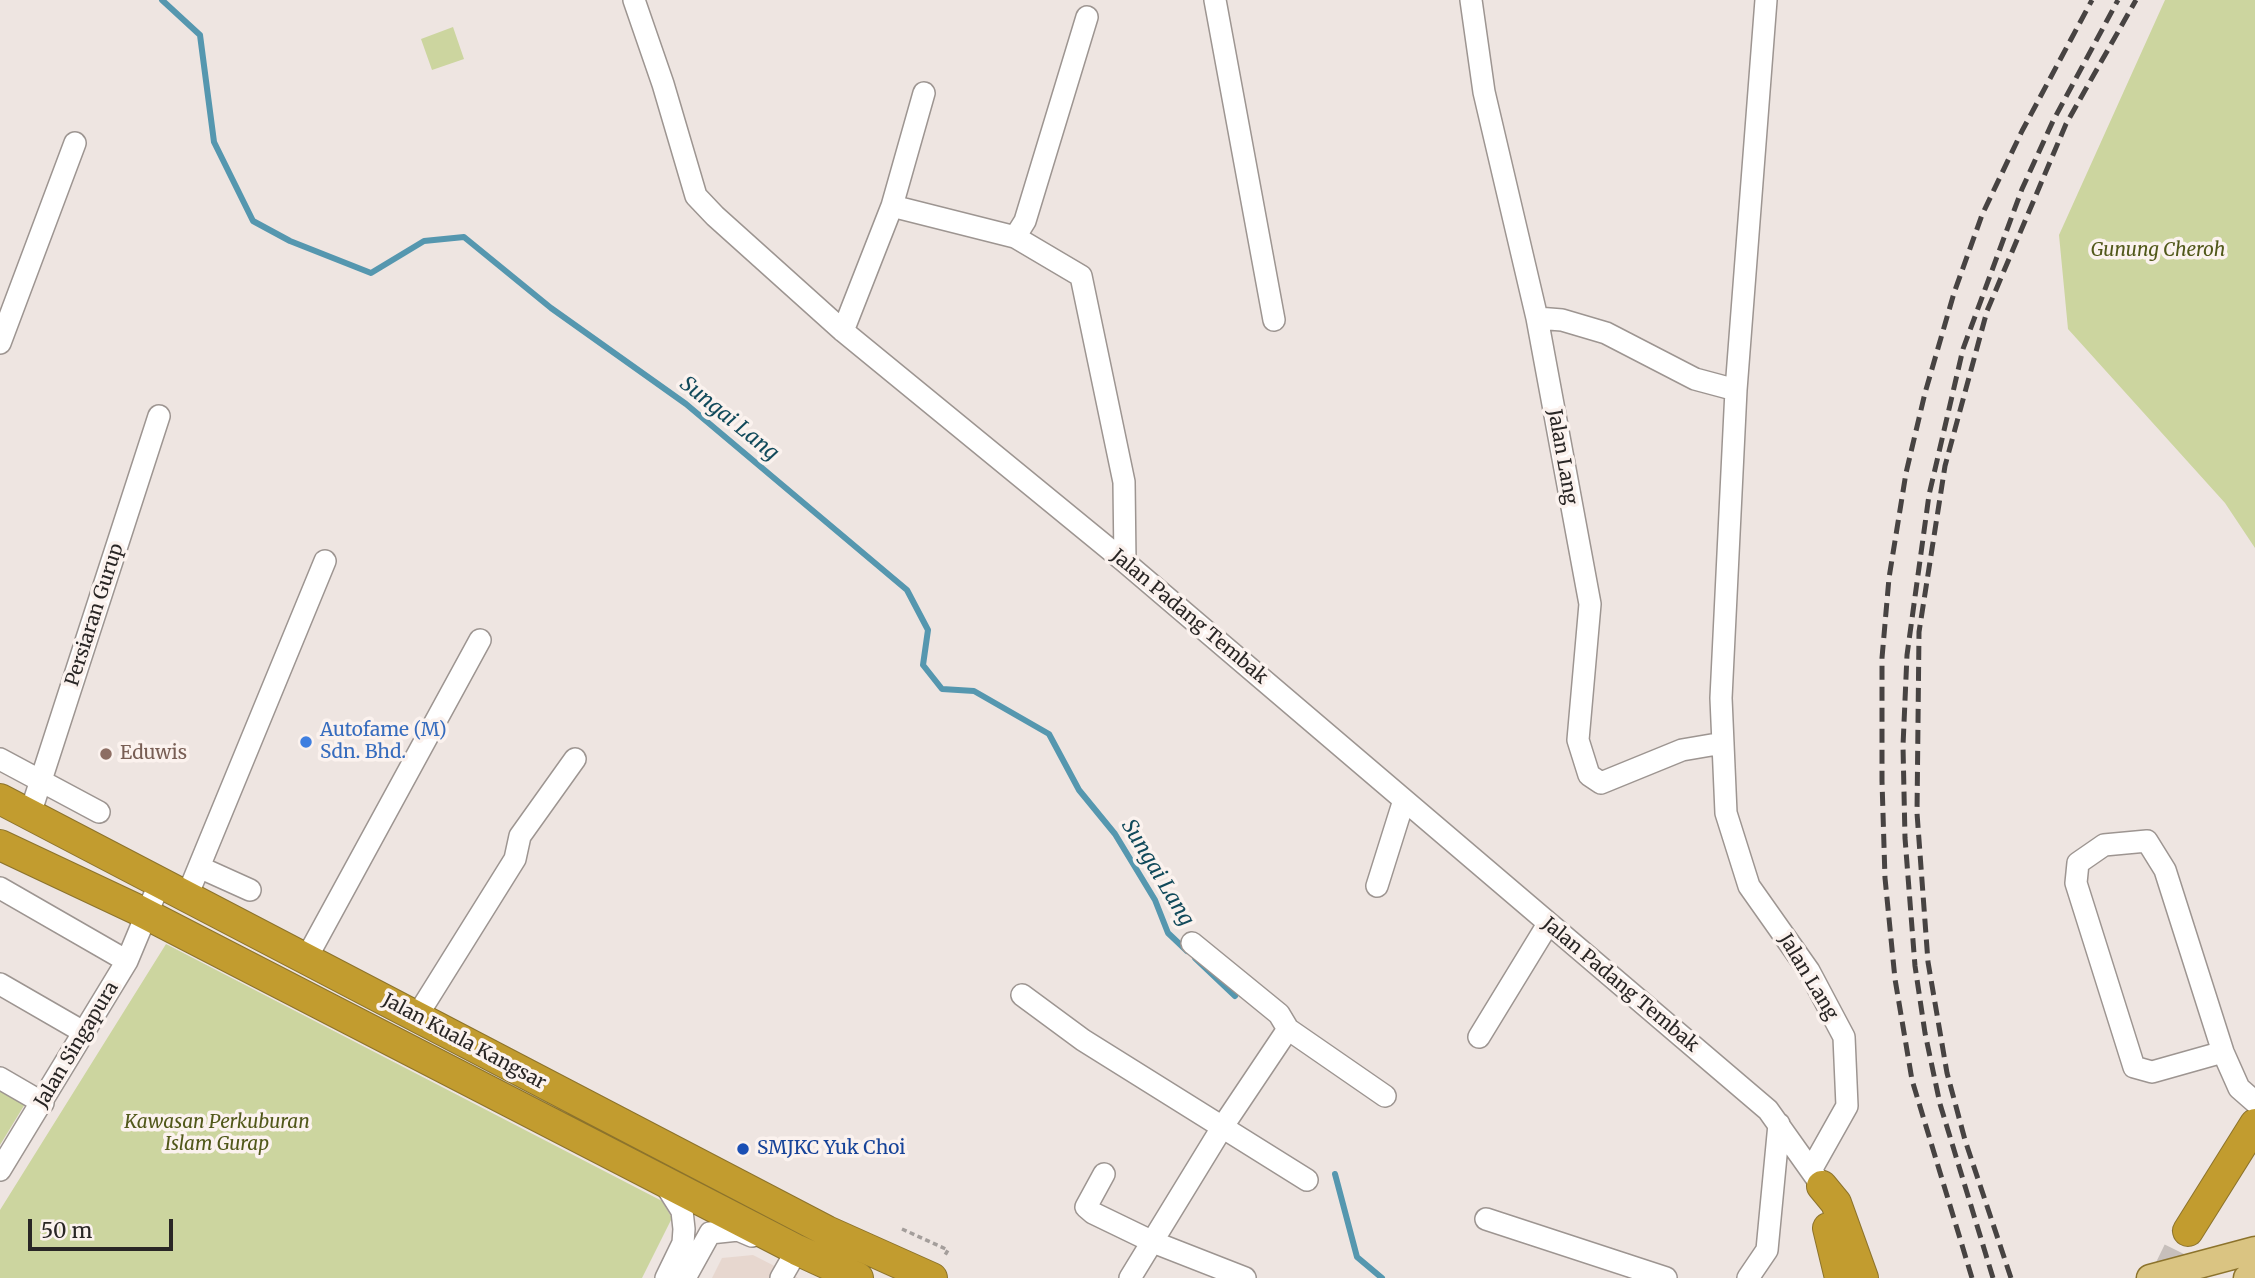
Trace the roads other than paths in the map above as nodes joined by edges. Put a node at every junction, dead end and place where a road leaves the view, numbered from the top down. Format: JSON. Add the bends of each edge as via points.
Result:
{"nodes":[{"id":1,"x":634,"y":0,"type":"edge"},
{"id":2,"x":1215,"y":0,"type":"edge"},
{"id":3,"x":1471,"y":0,"type":"edge"},
{"id":4,"x":1766,"y":0,"type":"edge"},
{"id":5,"x":1087,"y":17,"type":"dead end"},
{"id":6,"x":924,"y":93,"type":"dead end"},
{"id":7,"x":75,"y":143,"type":"dead end"},
{"id":8,"x":892,"y":206,"type":"junction"},
{"id":9,"x":1015,"y":237,"type":"junction"},
{"id":10,"x":1537,"y":318,"type":"junction"},
{"id":11,"x":1274,"y":320,"type":"dead end"},
{"id":12,"x":843,"y":331,"type":"junction"},
{"id":13,"x":0,"y":343,"type":"edge"},
{"id":14,"x":1736,"y":390,"type":"junction"},
{"id":15,"x":159,"y":416,"type":"dead end"},
{"id":16,"x":325,"y":561,"type":"dead end"},
{"id":17,"x":1125,"y":562,"type":"junction"},
{"id":18,"x":480,"y":640,"type":"dead end"},
{"id":19,"x":1723,"y":743,"type":"junction"},
{"id":20,"x":0,"y":760,"type":"edge"},
{"id":21,"x":575,"y":760,"type":"dead end"},
{"id":22,"x":41,"y":781,"type":"junction"},
{"id":23,"x":0,"y":799,"type":"edge"},
{"id":24,"x":1404,"y":800,"type":"junction"},
{"id":25,"x":99,"y":812,"type":"dead end"},
{"id":26,"x":30,"y":814,"type":"junction"},
{"id":27,"x":0,"y":845,"type":"edge"},
{"id":28,"x":199,"y":867,"type":"junction"},
{"id":29,"x":160,"y":882,"type":"junction"},
{"id":30,"x":1377,"y":886,"type":"dead end"},
{"id":31,"x":0,"y":888,"type":"edge"},
{"id":32,"x":250,"y":890,"type":"dead end"},
{"id":33,"x":187,"y":896,"type":"junction"},
{"id":34,"x":148,"y":915,"type":"junction"},
{"id":35,"x":1548,"y":924,"type":"junction"},
{"id":36,"x":1192,"y":943,"type":"dead end"},
{"id":37,"x":306,"y":959,"type":"junction"},
{"id":38,"x":127,"y":961,"type":"junction"},
{"id":39,"x":0,"y":984,"type":"edge"},
{"id":40,"x":1022,"y":995,"type":"dead end"},
{"id":41,"x":417,"y":1016,"type":"junction"},
{"id":42,"x":1288,"y":1030,"type":"junction"},
{"id":43,"x":85,"y":1033,"type":"junction"},
{"id":44,"x":1479,"y":1037,"type":"dead end"},
{"id":45,"x":2223,"y":1052,"type":"junction"},
{"id":46,"x":0,"y":1078,"type":"edge"},
{"id":47,"x":1385,"y":1096,"type":"dead end"},
{"id":48,"x":2255,"y":1102,"type":"edge"},
{"id":49,"x":43,"y":1103,"type":"junction"},
{"id":50,"x":2255,"y":1124,"type":"edge"},
{"id":51,"x":1779,"y":1125,"type":"junction"},
{"id":52,"x":1223,"y":1126,"type":"junction"},
{"id":53,"x":1,"y":1165,"type":"edge"},
{"id":54,"x":1104,"y":1174,"type":"dead end"},
{"id":55,"x":1817,"y":1178,"type":"junction"},
{"id":56,"x":662,"y":1180,"type":"junction"},
{"id":57,"x":1307,"y":1180,"type":"dead end"},
{"id":58,"x":1486,"y":1219,"type":"dead end"},
{"id":59,"x":2188,"y":1231,"type":"tunnel mouth"},
{"id":60,"x":1153,"y":1242,"type":"junction"},
{"id":61,"x":786,"y":1245,"type":"junction"},
{"id":62,"x":2255,"y":1250,"type":"edge"},
{"id":63,"x":2255,"y":1276,"type":"edge"},
{"id":64,"x":2154,"y":1277,"type":"edge"},
{"id":65,"x":666,"y":1278,"type":"edge"},
{"id":66,"x":685,"y":1278,"type":"edge"},
{"id":67,"x":781,"y":1278,"type":"edge"},
{"id":68,"x":858,"y":1278,"type":"edge"},
{"id":69,"x":932,"y":1278,"type":"edge"},
{"id":70,"x":1130,"y":1278,"type":"edge"},
{"id":71,"x":1245,"y":1278,"type":"edge"},
{"id":72,"x":1666,"y":1278,"type":"edge"},
{"id":73,"x":1748,"y":1278,"type":"edge"},
{"id":74,"x":1840,"y":1278,"type":"edge"},
{"id":75,"x":1863,"y":1278,"type":"edge"},
{"id":76,"x":2247,"y":1278,"type":"edge"}],
"edges":[{"from":1,"to":12,"type":"street","name":"Jalan Padang Tembak","via":[[696,196]]},
{"from":2,"to":11,"type":"street"},
{"from":3,"to":10,"type":"street","name":"Jalan Lang","via":[[1484,92]]},
{"from":4,"to":14,"type":"street","name":"Jalan Lang"},
{"from":5,"to":9,"type":"street","via":[[1025,221]]},
{"from":6,"to":8,"type":"street"},
{"from":7,"to":13,"type":"street"},
{"from":8,"to":9,"type":"street"},
{"from":8,"to":12,"type":"street"},
{"from":9,"to":17,"type":"street","via":[[1081,276],[1124,482]]},
{"from":10,"to":14,"type":"street","via":[[1606,333],[1695,379]]},
{"from":10,"to":19,"type":"street","name":"Jalan Lang","via":[[1590,604],[1578,740],[1588,775],[1601,783],[1682,750]]},
{"from":12,"to":17,"type":"street","name":"Jalan Padang Tembak"},
{"from":14,"to":19,"type":"street","name":"Jalan Lang","via":[[1721,698]]},
{"from":15,"to":22,"type":"street","name":"Persiaran Gurup"},
{"from":16,"to":28,"type":"street"},
{"from":17,"to":24,"type":"street","name":"Jalan Padang Tembak"},
{"from":18,"to":37,"type":"street"},
{"from":19,"to":55,"type":"street","name":"Jalan Lang","via":[[1726,813],[1749,886],[1809,971],[1844,1037],[1847,1106]]},
{"from":20,"to":22,"type":"street"},
{"from":21,"to":41,"type":"street","via":[[520,836],[515,859]]},
{"from":22,"to":25,"type":"street"},
{"from":22,"to":26,"type":"street","name":"Persiaran Gurup"},
{"from":23,"to":26,"type":"highway","name":"Jalan Kuala Kangsar"},
{"from":24,"to":30,"type":"street"},
{"from":24,"to":35,"type":"street","name":"Jalan Padang Tembak"},
{"from":26,"to":29,"type":"highway","name":"Jalan Kuala Kangsar"},
{"from":27,"to":34,"type":"highway","name":"Jalan Kuala Kangsar"},
{"from":28,"to":32,"type":"street"},
{"from":28,"to":33,"type":"street"},
{"from":29,"to":33,"type":"highway","name":"Jalan Kuala Kangsar"},
{"from":29,"to":34,"type":"street","name":"Jalan Singapura"},
{"from":31,"to":38,"type":"street"},
{"from":33,"to":37,"type":"highway","name":"Jalan Kuala Kangsar"},
{"from":34,"to":38,"type":"street","name":"Jalan Singapura"},
{"from":34,"to":56,"type":"highway","name":"Jalan Kuala Kangsar"},
{"from":35,"to":44,"type":"street"},
{"from":35,"to":51,"type":"street","name":"Jalan Padang Tembak","via":[[1768,1110]]},
{"from":36,"to":42,"type":"street","via":[[1279,1014]]},
{"from":37,"to":41,"type":"highway","name":"Jalan Kuala Kangsar"},
{"from":38,"to":43,"type":"street","name":"Jalan Singapura"},
{"from":39,"to":43,"type":"street"},
{"from":40,"to":52,"type":"street","via":[[1083,1040]]},
{"from":41,"to":69,"type":"highway","name":"Jalan Kuala Kangsar","via":[[827,1231]]},
{"from":42,"to":47,"type":"street"},
{"from":42,"to":52,"type":"street"},
{"from":43,"to":49,"type":"street","name":"Jalan Singapura"},
{"from":45,"to":45,"type":"street","via":[[2152,1072],[2134,1067],[2076,883],[2078,863],[2104,845],[2147,841],[2165,870]]},
{"from":45,"to":48,"type":"street","via":[[2239,1088]]},
{"from":46,"to":49,"type":"street"},
{"from":49,"to":53,"type":"street","name":"Jalan Singapura"},
{"from":50,"to":59,"type":"highway"},
{"from":51,"to":55,"type":"street","name":"Jalan Padang Tembak"},
{"from":51,"to":73,"type":"street","via":[[1767,1250]]},
{"from":52,"to":57,"type":"street"},
{"from":52,"to":60,"type":"street"},
{"from":54,"to":60,"type":"street","via":[[1086,1207]]},
{"from":55,"to":74,"type":"highway"},
{"from":55,"to":75,"type":"highway","via":[[1836,1203]]},
{"from":56,"to":61,"type":"highway","name":"Jalan Kuala Kangsar"},
{"from":56,"to":65,"type":"street","via":[[682,1210],[684,1229],[683,1243]]},
{"from":58,"to":72,"type":"street"},
{"from":60,"to":70,"type":"street"},
{"from":60,"to":71,"type":"street"},
{"from":61,"to":66,"type":"street","via":[[738,1230],[710,1233]]},
{"from":61,"to":67,"type":"street"},
{"from":61,"to":68,"type":"highway","name":"Jalan Kuala Kangsar"},
{"from":62,"to":64,"type":"main road"},
{"from":63,"to":76,"type":"main road"}]}
